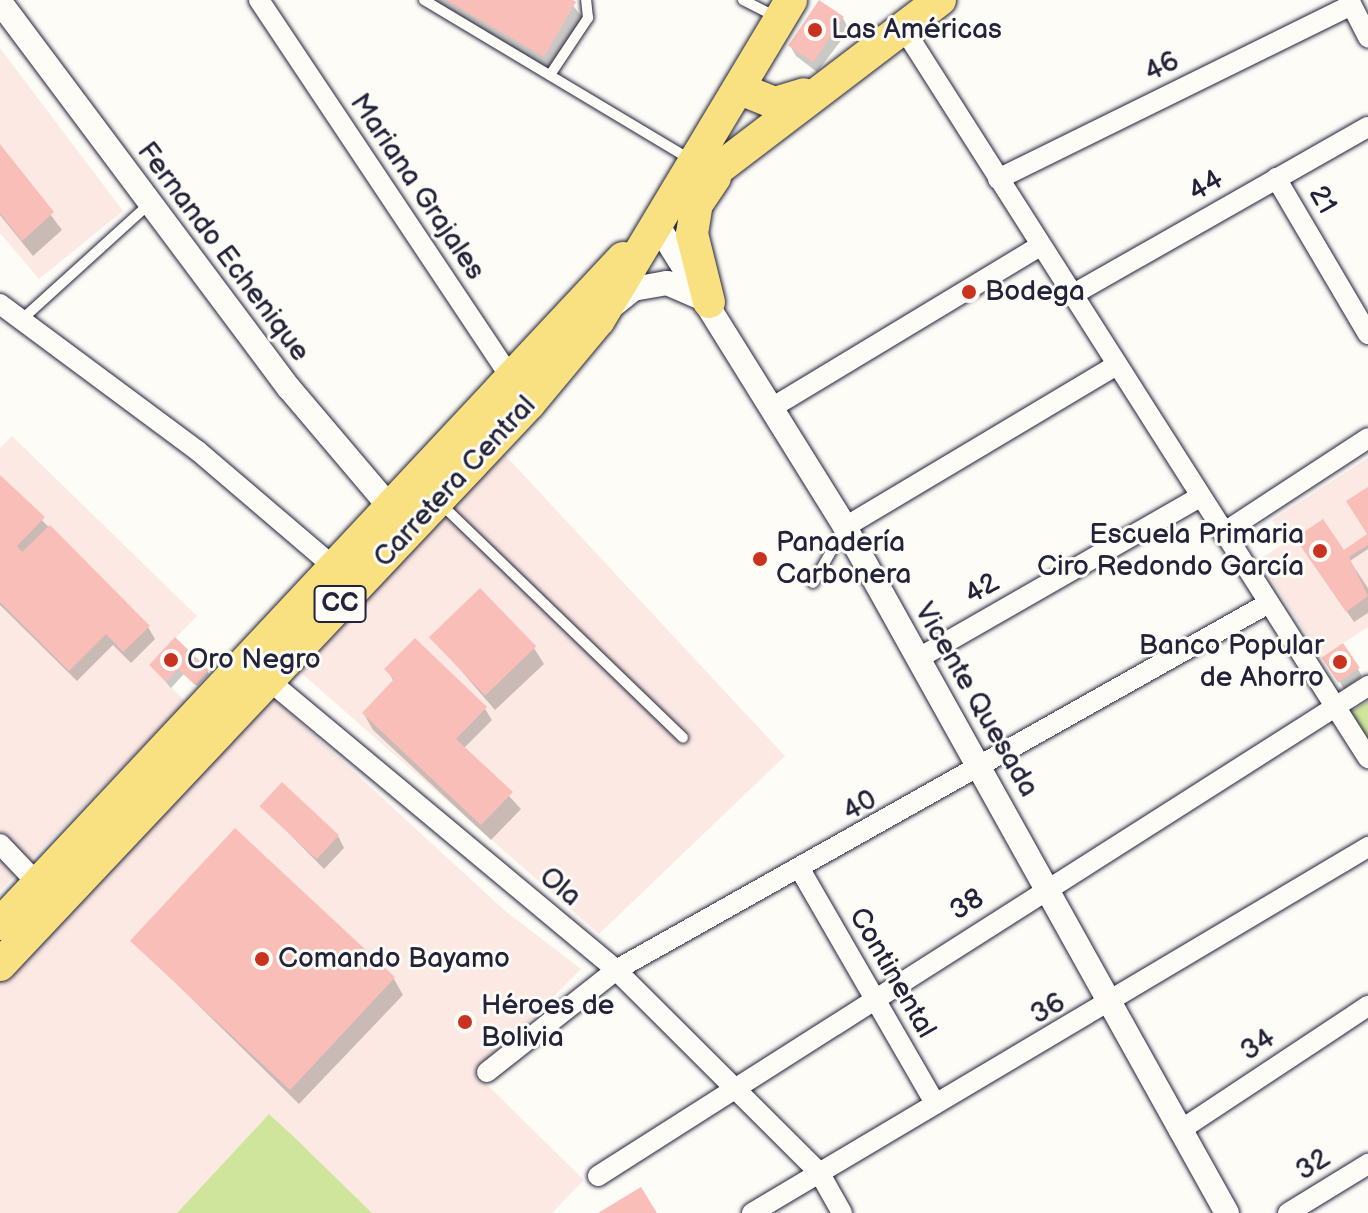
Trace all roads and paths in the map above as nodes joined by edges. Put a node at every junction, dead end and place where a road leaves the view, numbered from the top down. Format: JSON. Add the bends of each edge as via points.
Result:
{"nodes":[{"id":1,"x":259,"y":0,"type":"edge"},
{"id":2,"x":424,"y":0,"type":"edge"},
{"id":3,"x":586,"y":0,"type":"edge"},
{"id":4,"x":743,"y":0,"type":"edge"},
{"id":5,"x":940,"y":0,"type":"edge"},
{"id":6,"x":0,"y":2,"type":"edge"},
{"id":7,"x":1350,"y":2,"type":"edge"},
{"id":8,"x":786,"y":9,"type":"edge"},
{"id":9,"x":902,"y":26,"type":"junction"},
{"id":10,"x":1368,"y":37,"type":"edge"},
{"id":11,"x":550,"y":75,"type":"junction"},
{"id":12,"x":818,"y":87,"type":"junction"},
{"id":13,"x":734,"y":98,"type":"junction"},
{"id":14,"x":770,"y":125,"type":"junction"},
{"id":15,"x":1368,"y":127,"type":"edge"},
{"id":16,"x":736,"y":152,"type":"junction"},
{"id":17,"x":696,"y":163,"type":"junction"},
{"id":18,"x":1276,"y":178,"type":"junction"},
{"id":19,"x":998,"y":179,"type":"junction"},
{"id":20,"x":148,"y":205,"type":"junction"},
{"id":21,"x":665,"y":215,"type":"junction"},
{"id":22,"x":1040,"y":246,"type":"junction"},
{"id":23,"x":1072,"y":295,"type":"junction"},
{"id":24,"x":709,"y":302,"type":"junction"},
{"id":25,"x":0,"y":304,"type":"edge"},
{"id":26,"x":599,"y":320,"type":"junction"},
{"id":27,"x":18,"y":323,"type":"junction"},
{"id":28,"x":1368,"y":334,"type":"edge"},
{"id":29,"x":1117,"y":365,"type":"junction"},
{"id":30,"x":521,"y":392,"type":"junction"},
{"id":31,"x":773,"y":407,"type":"junction"},
{"id":32,"x":1368,"y":438,"type":"edge"},
{"id":33,"x":1200,"y":497,"type":"junction"},
{"id":34,"x":438,"y":501,"type":"junction"},
{"id":35,"x":400,"y":520,"type":"junction"},
{"id":36,"x":845,"y":527,"type":"junction"},
{"id":37,"x":1223,"y":533,"type":"junction"},
{"id":38,"x":336,"y":569,"type":"junction"},
{"id":39,"x":813,"y":583,"type":"dead end"},
{"id":40,"x":1269,"y":603,"type":"junction"},
{"id":41,"x":917,"y":659,"type":"junction"},
{"id":42,"x":258,"y":672,"type":"junction"},
{"id":43,"x":1368,"y":686,"type":"edge"},
{"id":44,"x":1335,"y":707,"type":"junction"},
{"id":45,"x":683,"y":738,"type":"dead end"},
{"id":46,"x":1368,"y":758,"type":"edge"},
{"id":47,"x":981,"y":770,"type":"junction"},
{"id":48,"x":0,"y":844,"type":"edge"},
{"id":49,"x":1368,"y":847,"type":"edge"},
{"id":50,"x":801,"y":871,"type":"junction"},
{"id":51,"x":1048,"y":888,"type":"junction"},
{"id":52,"x":48,"y":894,"type":"junction"},
{"id":53,"x":0,"y":924,"type":"edge"},
{"id":54,"x":0,"y":965,"type":"edge"},
{"id":55,"x":616,"y":970,"type":"junction"},
{"id":56,"x":873,"y":995,"type":"junction"},
{"id":57,"x":1114,"y":1005,"type":"junction"},
{"id":58,"x":1368,"y":1006,"type":"edge"},
{"id":59,"x":487,"y":1072,"type":"dead end"},
{"id":60,"x":736,"y":1084,"type":"junction"},
{"id":61,"x":935,"y":1103,"type":"junction"},
{"id":62,"x":1179,"y":1131,"type":"junction"},
{"id":63,"x":1368,"y":1164,"type":"edge"},
{"id":64,"x":819,"y":1172,"type":"junction"},
{"id":65,"x":598,"y":1176,"type":"dead end"},
{"id":66,"x":752,"y":1213,"type":"edge"},
{"id":67,"x":842,"y":1213,"type":"edge"},
{"id":68,"x":1227,"y":1213,"type":"edge"},
{"id":69,"x":1288,"y":1213,"type":"edge"}],
"edges":[{"from":1,"to":30,"type":"street","name":"Mariana Grajales"},
{"from":2,"to":11,"type":"lane"},
{"from":3,"to":11,"type":"lane","via":[[588,18]]},
{"from":4,"to":8,"type":"lane"},
{"from":5,"to":9,"type":"main road"},
{"from":6,"to":20,"type":"street","name":"Fernando Echenique"},
{"from":7,"to":10,"type":"street"},
{"from":7,"to":19,"type":"street","name":"46"},
{"from":8,"to":13,"type":"main road","name":"Carretera Central","number":"CC"},
{"from":9,"to":12,"type":"main road"},
{"from":9,"to":19,"type":"street"},
{"from":11,"to":17,"type":"lane"},
{"from":12,"to":13,"type":"main road","via":[[775,103]]},
{"from":12,"to":14,"type":"main road"},
{"from":13,"to":14,"type":"main road","via":[[740,124]]},
{"from":13,"to":17,"type":"main road","name":"Carretera Central","number":"CC"},
{"from":14,"to":16,"type":"main road"},
{"from":15,"to":18,"type":"street","name":"44"},
{"from":16,"to":21,"type":"main road"},
{"from":16,"to":24,"type":"main road","via":[[697,204],[692,234]]},
{"from":17,"to":21,"type":"main road","name":"Carretera Central","number":"CC"},
{"from":18,"to":23,"type":"street","name":"44"},
{"from":18,"to":28,"type":"street","name":"21"},
{"from":19,"to":22,"type":"street"},
{"from":20,"to":27,"type":"lane"},
{"from":20,"to":35,"type":"street","name":"Fernando Echenique"},
{"from":21,"to":24,"type":"street","name":"Vicente Quesada"},
{"from":21,"to":26,"type":"main road","name":"Carretera Central","number":"CC"},
{"from":21,"to":30,"type":"main road","name":"Carretera Central","number":"CC"},
{"from":22,"to":23,"type":"street"},
{"from":22,"to":31,"type":"street"},
{"from":23,"to":29,"type":"street"},
{"from":24,"to":26,"type":"street","via":[[681,286],[650,285],[618,299]]},
{"from":24,"to":31,"type":"street","name":"Vicente Quesada"},
{"from":25,"to":27,"type":"street"},
{"from":26,"to":30,"type":"main road","name":"Carretera Central","number":"CC"},
{"from":27,"to":38,"type":"street","via":[[198,451]]},
{"from":29,"to":33,"type":"street"},
{"from":29,"to":36,"type":"street"},
{"from":30,"to":34,"type":"main road","name":"Carretera Central","number":"CC"},
{"from":30,"to":35,"type":"main road","name":"Carretera Central","number":"CC"},
{"from":31,"to":36,"type":"street","name":"Vicente Quesada"},
{"from":32,"to":37,"type":"street"},
{"from":33,"to":37,"type":"street"},
{"from":33,"to":41,"type":"street","name":"42"},
{"from":34,"to":35,"type":"main road","name":"Carretera Central","number":"CC"},
{"from":34,"to":45,"type":"lane"},
{"from":35,"to":38,"type":"main road","name":"Carretera Central","number":"CC"},
{"from":35,"to":42,"type":"main road","name":"Carretera Central","number":"CC"},
{"from":36,"to":39,"type":"lane"},
{"from":36,"to":41,"type":"street","name":"Vicente Quesada"},
{"from":37,"to":40,"type":"street"},
{"from":38,"to":42,"type":"main road","name":"Carretera Central","number":"CC"},
{"from":40,"to":44,"type":"street"},
{"from":40,"to":47,"type":"street","name":"40"},
{"from":41,"to":47,"type":"street","name":"Vicente Quesada"},
{"from":42,"to":52,"type":"main road","name":"Carretera Central","number":"CC"},
{"from":42,"to":55,"type":"street","name":"Ola"},
{"from":43,"to":44,"type":"street","name":"38"},
{"from":44,"to":46,"type":"street"},
{"from":44,"to":51,"type":"street","name":"38"},
{"from":47,"to":50,"type":"street","name":"40"},
{"from":47,"to":51,"type":"street","name":"Vicente Quesada"},
{"from":48,"to":52,"type":"street"},
{"from":49,"to":57,"type":"street","name":"36"},
{"from":50,"to":55,"type":"street","name":"40"},
{"from":50,"to":56,"type":"street","name":"Continental"},
{"from":51,"to":56,"type":"street","name":"38"},
{"from":51,"to":57,"type":"street","name":"Vicente Quesada"},
{"from":52,"to":53,"type":"main road","name":"Carretera Central","number":"CC"},
{"from":52,"to":54,"type":"main road","name":"Carretera Central","number":"CC"},
{"from":55,"to":59,"type":"street","name":"40"},
{"from":55,"to":60,"type":"street","name":"Ola"},
{"from":56,"to":60,"type":"street","name":"38"},
{"from":56,"to":61,"type":"street","name":"Continental"},
{"from":57,"to":61,"type":"street","name":"36"},
{"from":57,"to":62,"type":"street","name":"Vicente Quesada"},
{"from":58,"to":62,"type":"street","name":"34"},
{"from":60,"to":64,"type":"street","name":"Ola"},
{"from":60,"to":65,"type":"street","name":"38"},
{"from":61,"to":64,"type":"street","name":"36"},
{"from":62,"to":68,"type":"street","name":"Vicente Quesada"},
{"from":63,"to":69,"type":"street","name":"32"},
{"from":64,"to":66,"type":"street","name":"36"},
{"from":64,"to":67,"type":"street","name":"Ola"}]}
